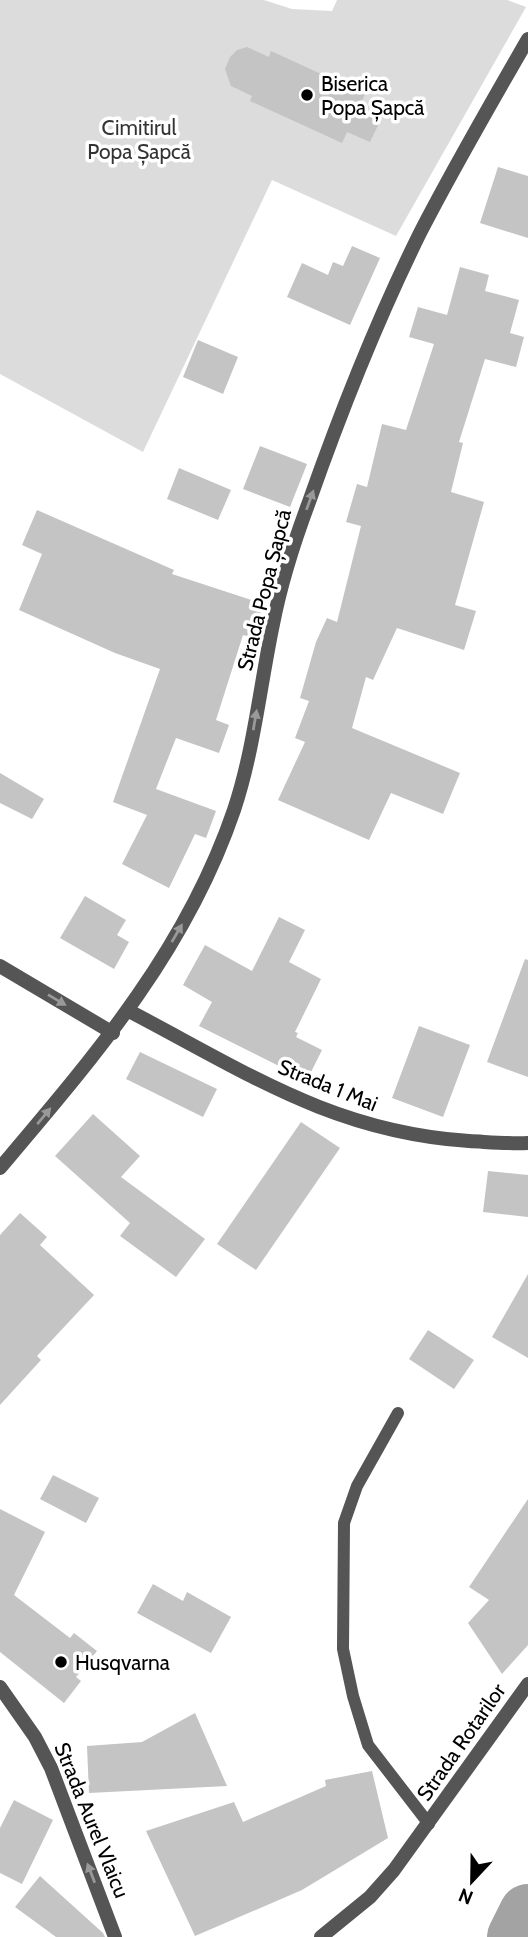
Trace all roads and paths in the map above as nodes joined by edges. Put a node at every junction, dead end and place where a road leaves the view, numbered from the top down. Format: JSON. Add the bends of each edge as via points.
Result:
{"nodes":[{"id":1,"x":528,"y":39,"type":"edge"},
{"id":2,"x":0,"y":966,"type":"edge"},
{"id":3,"x":129,"y":1011,"type":"junction"},
{"id":4,"x":113,"y":1034,"type":"junction"},
{"id":5,"x":528,"y":1143,"type":"edge"},
{"id":6,"x":0,"y":1168,"type":"edge"},
{"id":7,"x":398,"y":1412,"type":"dead end"},
{"id":8,"x":528,"y":1685,"type":"edge"},
{"id":9,"x":0,"y":1687,"type":"edge"},
{"id":10,"x":429,"y":1824,"type":"junction"},
{"id":11,"x":115,"y":1937,"type":"edge"},
{"id":12,"x":321,"y":1937,"type":"edge"}],
"edges":[{"from":3,"to":1,"type":"street","name":"Strada Popa Șapcă","one_way":true,"via":[[183,922],[234,809],[289,562],[345,404],[419,235]]},
{"from":2,"to":4,"type":"street","one_way":true},
{"from":3,"to":4,"type":"street","name":"Strada Popa Șapcă"},
{"from":3,"to":5,"type":"street","name":"Strada 1 Mai","via":[[278,1090],[362,1124],[451,1139]]},
{"from":6,"to":4,"type":"street","name":"Strada Popa Șapcă","one_way":true},
{"from":7,"to":10,"type":"lane","via":[[357,1486],[344,1523],[344,1649],[368,1745]]},
{"from":8,"to":10,"type":"street","name":"Strada Rotarilor"},
{"from":11,"to":9,"type":"street","name":"Strada Aurel Vlaicu","one_way":true,"via":[[51,1768],[36,1737]]},
{"from":10,"to":12,"type":"street","name":"Strada Rotarilor","via":[[370,1897]]}]}
